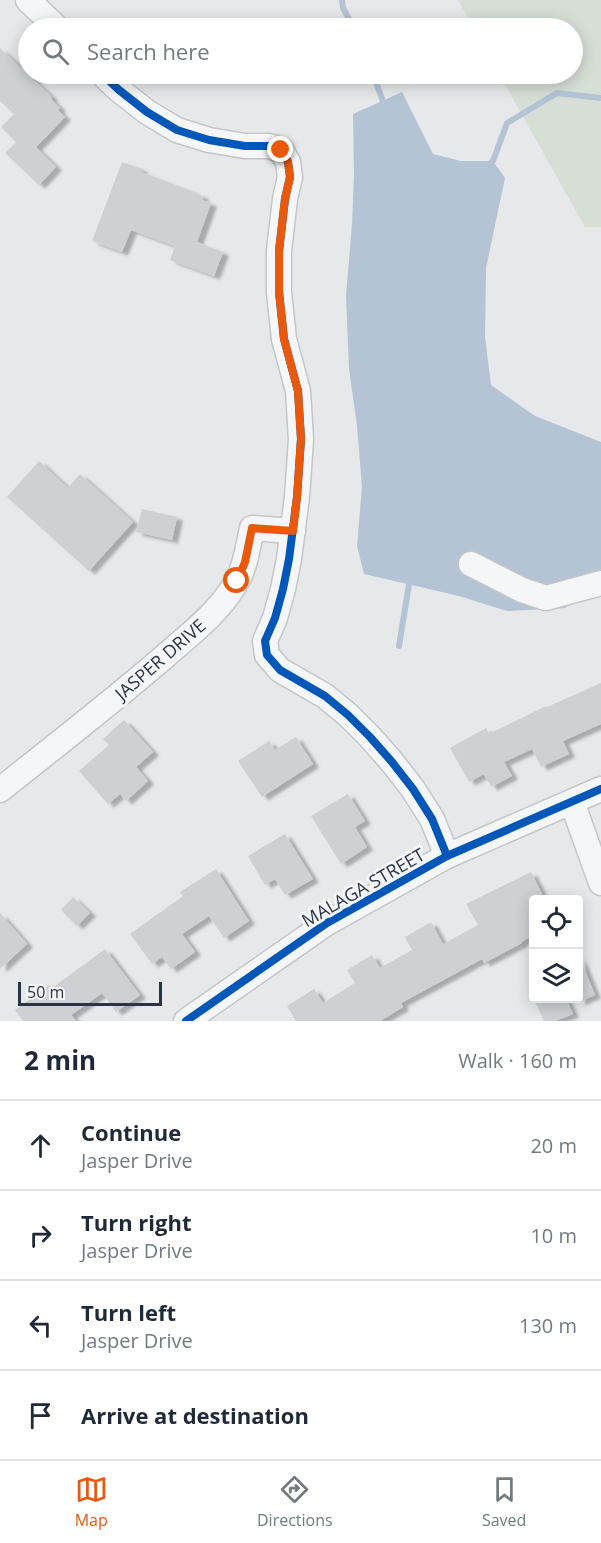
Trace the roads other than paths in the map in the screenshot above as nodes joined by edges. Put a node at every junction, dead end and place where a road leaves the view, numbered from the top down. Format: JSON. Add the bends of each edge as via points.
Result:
{"nodes":[{"id":1,"x":28,"y":0,"type":"edge"},
{"id":2,"x":47,"y":18,"type":"edge"},
{"id":3,"x":113,"y":84,"type":"edge"},
{"id":4,"x":293,"y":531,"type":"junction"},
{"id":5,"x":471,"y":564,"type":"dead end"},
{"id":6,"x":601,"y":583,"type":"edge"},
{"id":7,"x":601,"y":789,"type":"edge"},
{"id":8,"x":0,"y":790,"type":"edge"},
{"id":9,"x":572,"y":802,"type":"junction"},
{"id":10,"x":447,"y":856,"type":"junction"},
{"id":11,"x":601,"y":883,"type":"edge"},
{"id":12,"x":186,"y":1021,"type":"edge"}],
"edges":[{"from":1,"to":2,"type":"street"},
{"from":3,"to":4,"type":"street","via":[[177,130],[209,140],[269,146],[281,150],[288,162],[290,177],[279,251],[279,292],[284,339],[298,391],[301,439]]},
{"from":4,"to":8,"type":"street","name":"JASPER DRIVE","via":[[252,528],[237,581],[206,621]]},
{"from":4,"to":10,"type":"street","via":[[278,609],[265,641],[267,655],[280,670],[325,696],[370,737],[413,789],[432,819]]},
{"from":5,"to":6,"type":"street","via":[[522,591],[546,598]]},
{"from":7,"to":9,"type":"street","name":"MALAGA STREET"},
{"from":9,"to":10,"type":"street","name":"MALAGA STREET"},
{"from":9,"to":11,"type":"street"},
{"from":10,"to":12,"type":"street","name":"MALAGA STREET","via":[[327,923]]}]}
